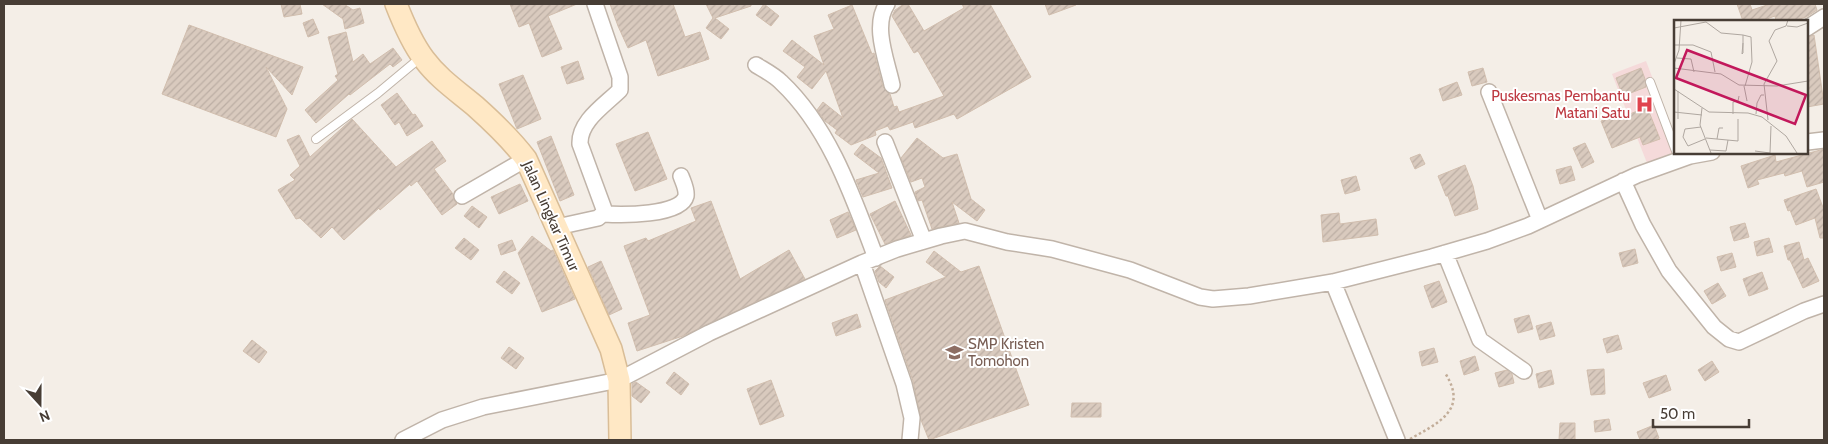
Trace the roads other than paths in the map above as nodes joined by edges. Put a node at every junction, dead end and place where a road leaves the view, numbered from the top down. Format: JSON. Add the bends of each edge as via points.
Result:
{"nodes":[{"id":1,"x":396,"y":4,"type":"edge"},
{"id":2,"x":596,"y":4,"type":"edge"},
{"id":3,"x":887,"y":4,"type":"edge"},
{"id":4,"x":1824,"y":17,"type":"edge"},
{"id":5,"x":1808,"y":27,"type":"edge"},
{"id":6,"x":422,"y":56,"type":"junction"},
{"id":7,"x":756,"y":64,"type":"dead end"},
{"id":8,"x":1650,"y":82,"type":"dead end"},
{"id":9,"x":892,"y":85,"type":"dead end"},
{"id":10,"x":1489,"y":92,"type":"dead end"},
{"id":11,"x":316,"y":139,"type":"dead end"},
{"id":12,"x":1824,"y":140,"type":"edge"},
{"id":13,"x":884,"y":142,"type":"dead end"},
{"id":14,"x":1808,"y":142,"type":"edge"},
{"id":15,"x":1674,"y":146,"type":"edge"},
{"id":16,"x":1677,"y":154,"type":"edge"},
{"id":17,"x":526,"y":159,"type":"junction"},
{"id":18,"x":682,"y":176,"type":"dead end"},
{"id":19,"x":1622,"y":181,"type":"junction"},
{"id":20,"x":462,"y":196,"type":"dead end"},
{"id":21,"x":604,"y":214,"type":"junction"},
{"id":22,"x":1540,"y":220,"type":"junction"},
{"id":23,"x":557,"y":227,"type":"junction"},
{"id":24,"x":924,"y":241,"type":"junction"},
{"id":25,"x":1445,"y":254,"type":"junction"},
{"id":26,"x":869,"y":260,"type":"junction"},
{"id":27,"x":1334,"y":282,"type":"junction"},
{"id":28,"x":1824,"y":304,"type":"edge"},
{"id":29,"x":1524,"y":370,"type":"dead end"},
{"id":30,"x":619,"y":380,"type":"junction"},
{"id":31,"x":411,"y":438,"type":"edge"},
{"id":32,"x":620,"y":440,"type":"edge"},
{"id":33,"x":910,"y":440,"type":"edge"},
{"id":34,"x":1397,"y":440,"type":"edge"}],
"edges":[{"from":1,"to":6,"type":"main road","name":"Jalan Lingkar Timur"},
{"from":2,"to":21,"type":"street","via":[[620,77],[620,90],[589,120],[579,139],[606,209]]},
{"from":3,"to":9,"type":"street","via":[[881,20],[882,40]]},
{"from":4,"to":5,"type":"street"},
{"from":6,"to":11,"type":"lane"},
{"from":6,"to":17,"type":"main road","name":"Jalan Lingkar Timur","via":[[436,74],[501,130]]},
{"from":7,"to":26,"type":"street","via":[[794,96],[820,130],[837,160]]},
{"from":8,"to":15,"type":"lane"},
{"from":10,"to":22,"type":"street"},
{"from":12,"to":14,"type":"street"},
{"from":13,"to":24,"type":"street"},
{"from":16,"to":19,"type":"street"},
{"from":17,"to":20,"type":"street"},
{"from":17,"to":23,"type":"main road","name":"Jalan Lingkar Timur"},
{"from":18,"to":21,"type":"street","via":[[686,198],[680,204],[640,215]]},
{"from":19,"to":22,"type":"street"},
{"from":19,"to":28,"type":"street","via":[[1642,225],[1669,271],[1714,327],[1728,339],[1739,342]]},
{"from":21,"to":23,"type":"street"},
{"from":22,"to":25,"type":"street"},
{"from":23,"to":30,"type":"main road","name":"Jalan Lingkar Timur","via":[[611,349]]},
{"from":24,"to":26,"type":"street"},
{"from":24,"to":27,"type":"street","via":[[965,230],[1130,270],[1213,299]]},
{"from":25,"to":27,"type":"street"},
{"from":25,"to":29,"type":"street","via":[[1480,340]]},
{"from":26,"to":30,"type":"street","via":[[709,333]]},
{"from":26,"to":33,"type":"street","via":[[912,418]]},
{"from":27,"to":34,"type":"street"},
{"from":30,"to":31,"type":"street","via":[[483,407],[442,420]]},
{"from":30,"to":32,"type":"main road","name":"Jalan Lingkar Timur"}]}
